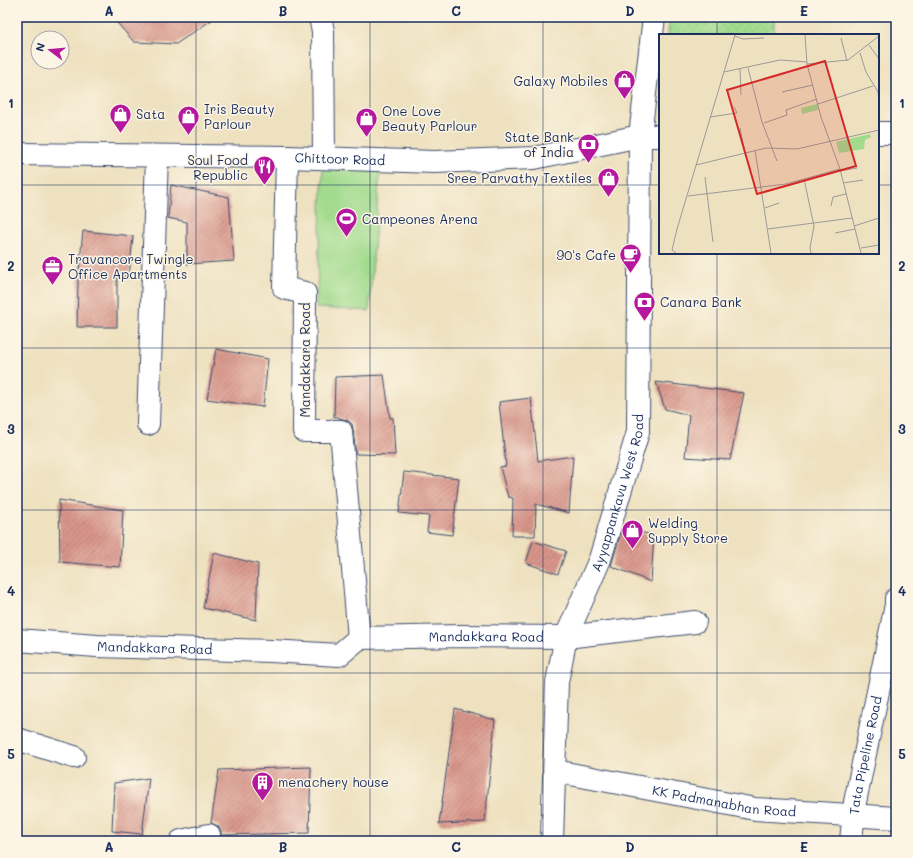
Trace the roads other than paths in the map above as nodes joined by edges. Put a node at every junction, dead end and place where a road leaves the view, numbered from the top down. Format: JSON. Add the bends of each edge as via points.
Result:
{"nodes":[{"id":1,"x":320,"y":17,"type":"edge"},
{"id":2,"x":654,"y":17,"type":"edge"},
{"id":3,"x":896,"y":132,"type":"edge"},
{"id":4,"x":879,"y":133,"type":"edge"},
{"id":5,"x":650,"y":136,"type":"edge"},
{"id":6,"x":17,"y":154,"type":"edge"},
{"id":7,"x":157,"y":156,"type":"junction"},
{"id":8,"x":287,"y":157,"type":"junction"},
{"id":9,"x":324,"y":158,"type":"junction"},
{"id":10,"x":148,"y":424,"type":"dead end"},
{"id":11,"x":896,"y":599,"type":"edge"},
{"id":12,"x":695,"y":622,"type":"dead end"},
{"id":13,"x":566,"y":637,"type":"junction"},
{"id":14,"x":359,"y":638,"type":"junction"},
{"id":15,"x":17,"y":640,"type":"edge"},
{"id":16,"x":17,"y":739,"type":"edge"},
{"id":17,"x":74,"y":757,"type":"dead end"},
{"id":18,"x":555,"y":770,"type":"junction"},
{"id":19,"x":854,"y":815,"type":"junction"},
{"id":20,"x":896,"y":818,"type":"edge"},
{"id":21,"x":181,"y":841,"type":"edge"},
{"id":22,"x":208,"y":841,"type":"edge"},
{"id":23,"x":552,"y":841,"type":"edge"},
{"id":24,"x":851,"y":841,"type":"edge"}],
"edges":[{"from":1,"to":9,"type":"street","via":[[323,30]]},
{"from":2,"to":5,"type":"street","name":"Ayyappankavu West Road"},
{"from":3,"to":4,"type":"street"},
{"from":5,"to":9,"type":"street","name":"Chittoor Road","via":[[534,158],[435,162]]},
{"from":5,"to":13,"type":"street","name":"Ayyappankavu West Road","via":[[638,432],[600,559]]},
{"from":6,"to":7,"type":"street","name":"Chittoor Road"},
{"from":7,"to":8,"type":"street","name":"Chittoor Road"},
{"from":7,"to":10,"type":"street"},
{"from":8,"to":9,"type":"street","name":"Chittoor Road"},
{"from":8,"to":14,"type":"street","name":"Mandakkara Road","via":[[284,288],[305,294],[304,430],[341,432]]},
{"from":11,"to":19,"type":"street","name":"Tata Pipeline Road"},
{"from":12,"to":13,"type":"street","name":"Mandakkara Road"},
{"from":13,"to":14,"type":"street","name":"Mandakkara Road"},
{"from":13,"to":18,"type":"street","name":"Ayyappankavu West Road","via":[[557,682]]},
{"from":14,"to":15,"type":"street","name":"Mandakkara Road","via":[[339,655],[97,646]]},
{"from":16,"to":17,"type":"street"},
{"from":18,"to":19,"type":"street","name":"KK Padmanabhan Road","via":[[755,809]]},
{"from":18,"to":23,"type":"street","name":"Ayyappankavu West Road"},
{"from":19,"to":20,"type":"street","name":"KK Padmanabhan Road"},
{"from":19,"to":24,"type":"street","name":"Tata Pipeline Road"},
{"from":21,"to":22,"type":"street","via":[[209,835]]}]}
